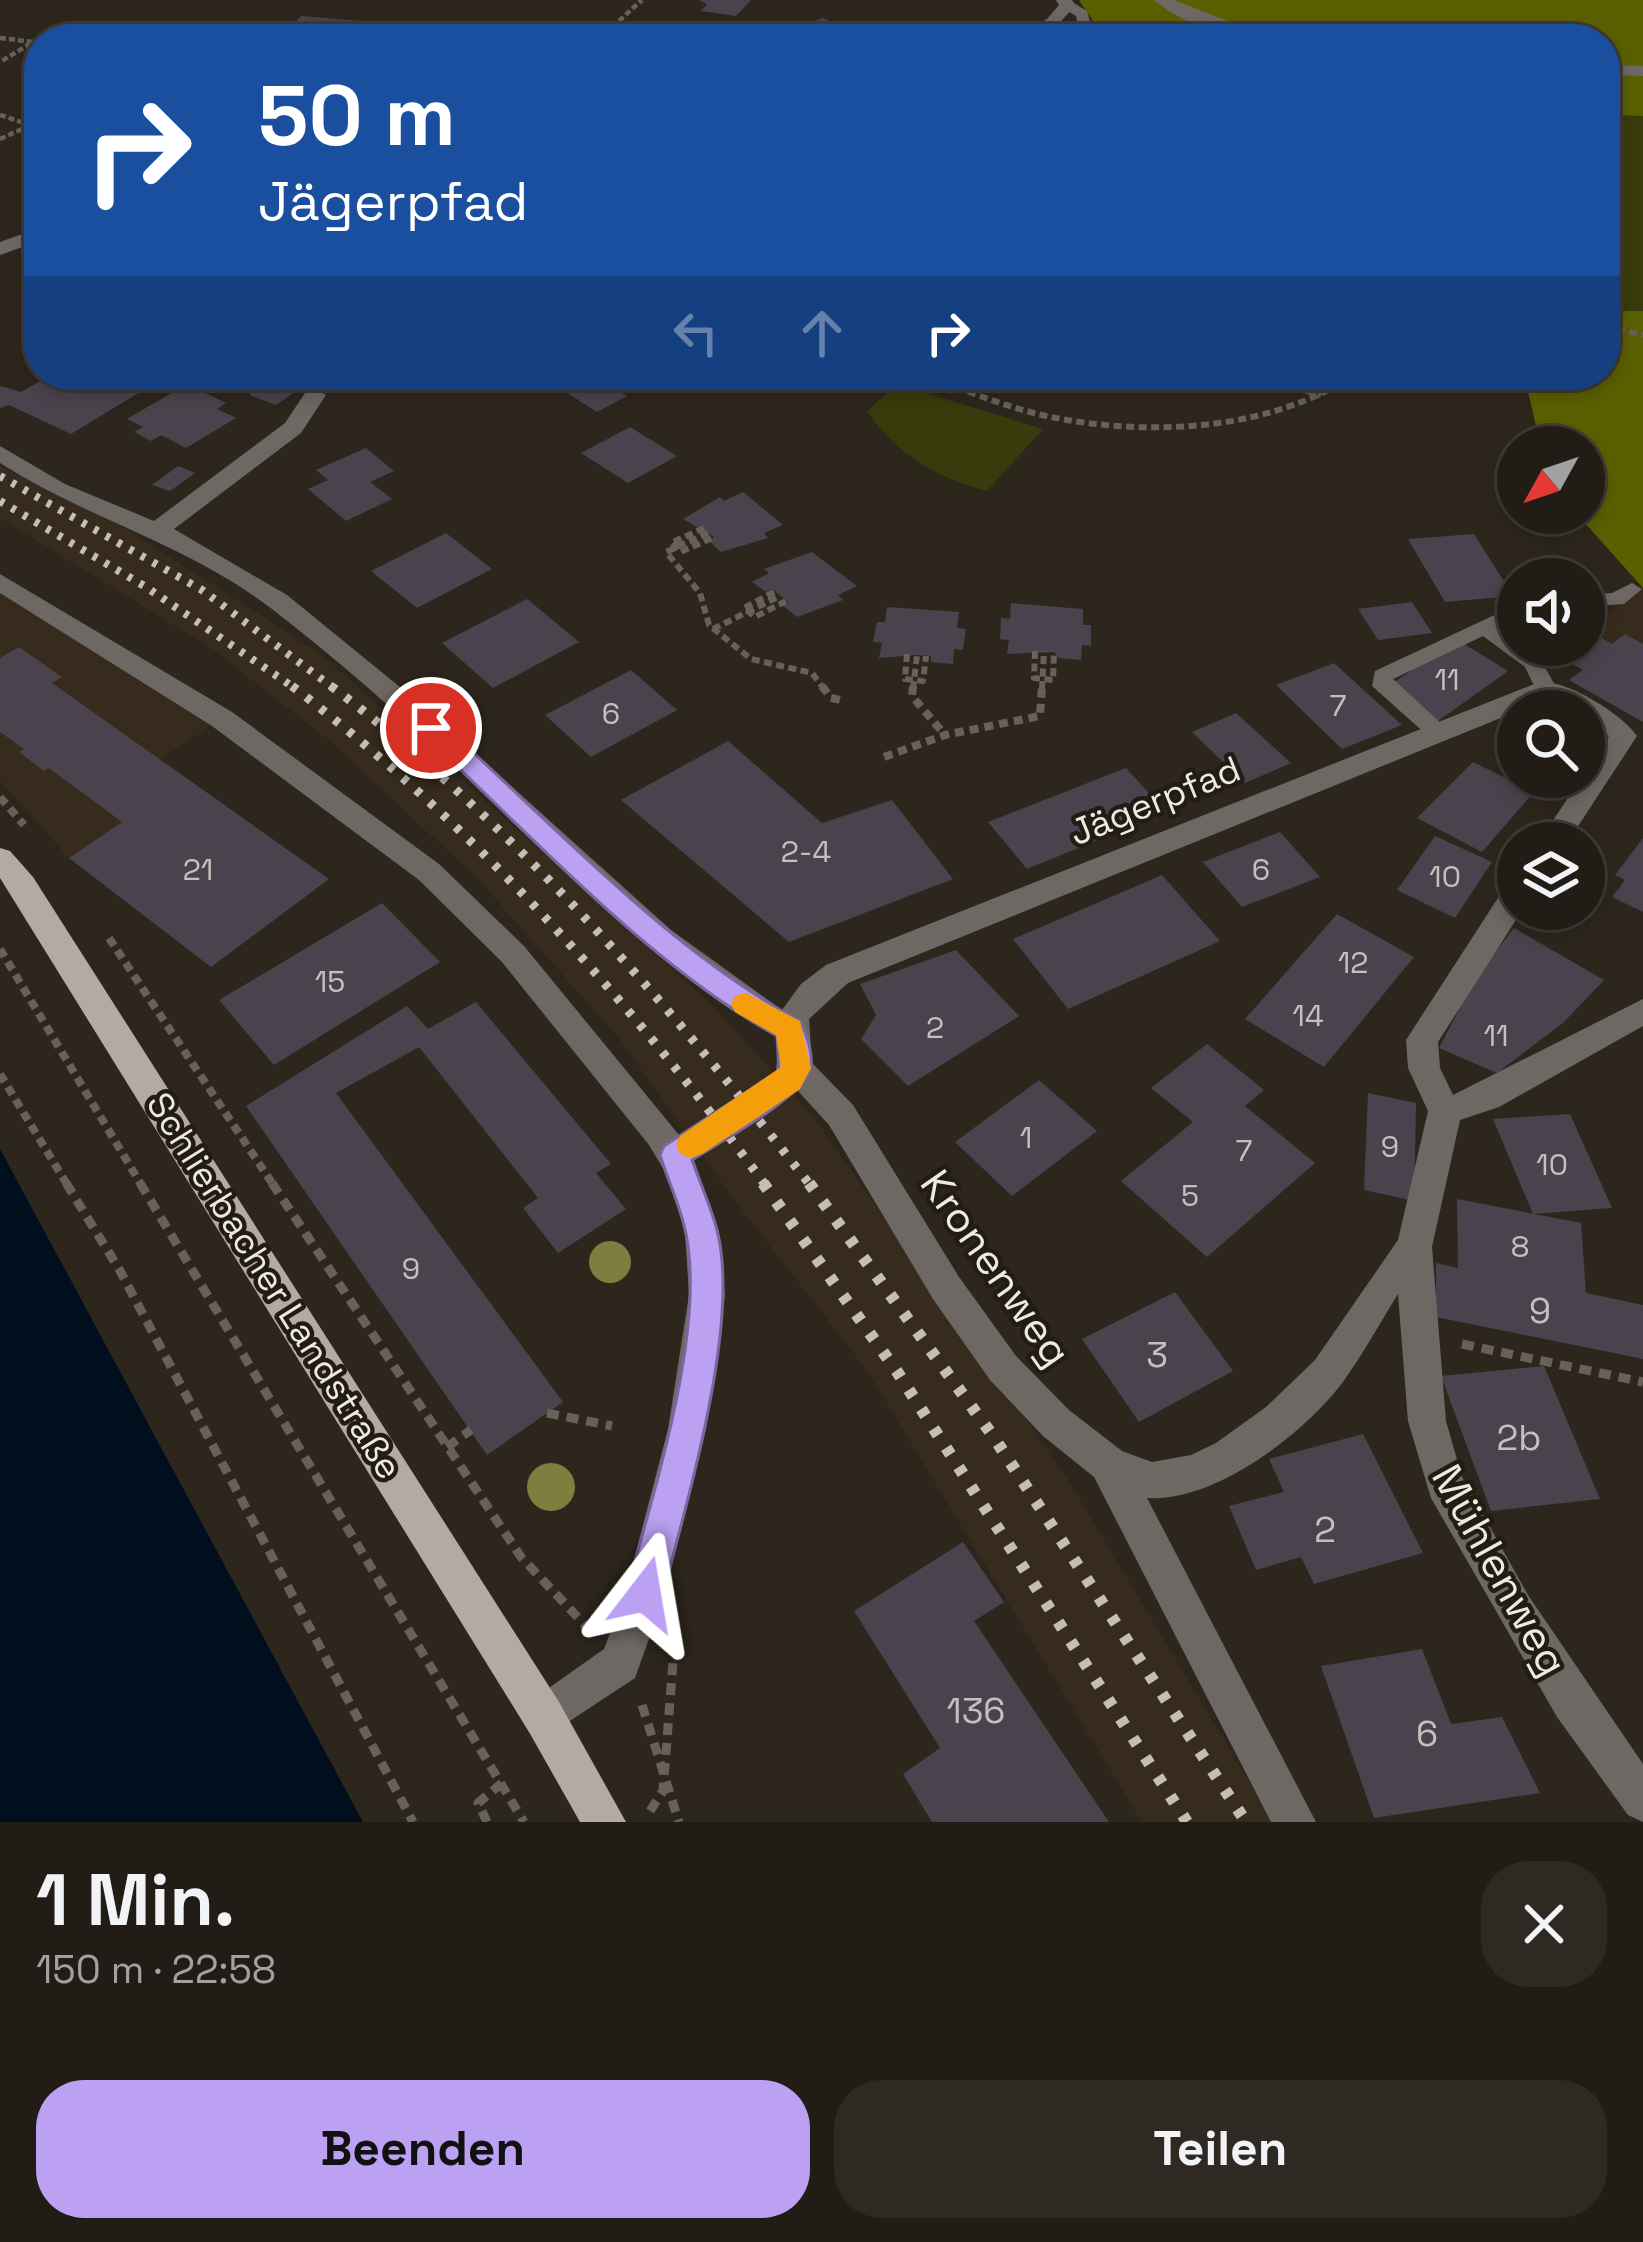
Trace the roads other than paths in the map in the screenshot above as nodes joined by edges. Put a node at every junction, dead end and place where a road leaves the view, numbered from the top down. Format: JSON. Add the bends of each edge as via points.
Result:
{"nodes":[{"id":1,"x":1162,"y":0,"type":"edge"},
{"id":2,"x":1065,"y":3,"type":"edge"},
{"id":3,"x":1084,"y":24,"type":"edge"},
{"id":4,"x":1217,"y":24,"type":"edge"},
{"id":5,"x":315,"y":395,"type":"dead end"},
{"id":6,"x":0,"y":453,"type":"edge"},
{"id":7,"x":158,"y":529,"type":"junction"},
{"id":8,"x":0,"y":582,"type":"edge"},
{"id":9,"x":1632,"y":589,"type":"dead end"},
{"id":10,"x":1605,"y":600,"type":"edge"},
{"id":11,"x":1497,"y":621,"type":"edge"},
{"id":12,"x":1484,"y":627,"type":"junction"},
{"id":13,"x":1546,"y":689,"type":"junction"},
{"id":14,"x":1436,"y":731,"type":"junction"},
{"id":15,"x":1566,"y":822,"type":"edge"},
{"id":16,"x":0,"y":859,"type":"edge"},
{"id":17,"x":1497,"y":924,"type":"edge"},
{"id":18,"x":1643,"y":1011,"type":"edge"},
{"id":19,"x":789,"y":1029,"type":"junction"},
{"id":20,"x":796,"y":1068,"type":"junction"},
{"id":21,"x":1445,"y":1111,"type":"junction"},
{"id":22,"x":675,"y":1155,"type":"junction"},
{"id":23,"x":1407,"y":1254,"type":"junction"},
{"id":24,"x":1108,"y":1464,"type":"junction"},
{"id":25,"x":544,"y":1718,"type":"junction"},
{"id":26,"x":1643,"y":1800,"type":"edge"},
{"id":27,"x":604,"y":1822,"type":"edge"},
{"id":28,"x":1294,"y":1822,"type":"edge"}],
"edges":[{"from":1,"to":4,"type":"street"},
{"from":2,"to":3,"type":"lane"},
{"from":5,"to":7,"type":"street","via":[[293,428]]},
{"from":6,"to":7,"type":"street","via":[[57,489]]},
{"from":7,"to":19,"type":"street","via":[[337,645],[644,925]]},
{"from":8,"to":22,"type":"street","via":[[222,719],[429,872],[513,954]]},
{"from":9,"to":10,"type":"lane"},
{"from":11,"to":12,"type":"lane"},
{"from":12,"to":13,"type":"lane","via":[[1534,663]]},
{"from":12,"to":14,"type":"lane","via":[[1382,676],[1383,686]]},
{"from":13,"to":14,"type":"street","name":"Jägerpfad"},
{"from":13,"to":15,"type":"street","via":[[1623,736]]},
{"from":14,"to":19,"type":"street","name":"Jägerpfad","via":[[859,962],[801,1001]]},
{"from":16,"to":25,"type":"main road","name":"Schlierbacher Landstraße"},
{"from":17,"to":21,"type":"street","via":[[1422,1040],[1424,1068]]},
{"from":18,"to":21,"type":"street"},
{"from":19,"to":20,"type":"street"},
{"from":20,"to":22,"type":"street","via":[[779,1088]]},
{"from":20,"to":24,"type":"street","name":"Kronenweg","via":[[841,1115],[1003,1369]]},
{"from":21,"to":23,"type":"street","name":"Mühlenweg"},
{"from":22,"to":25,"type":"street","via":[[702,1233],[704,1323],[687,1429],[620,1663]]},
{"from":23,"to":24,"type":"street","name":"Kronenweg","via":[[1328,1372],[1253,1440],[1175,1479],[1152,1481]]},
{"from":23,"to":26,"type":"street","name":"Mühlenweg","via":[[1426,1421],[1445,1485],[1572,1702]]},
{"from":24,"to":28,"type":"street"},
{"from":25,"to":27,"type":"main road","name":"Schlierbacher Landstraße"}]}
